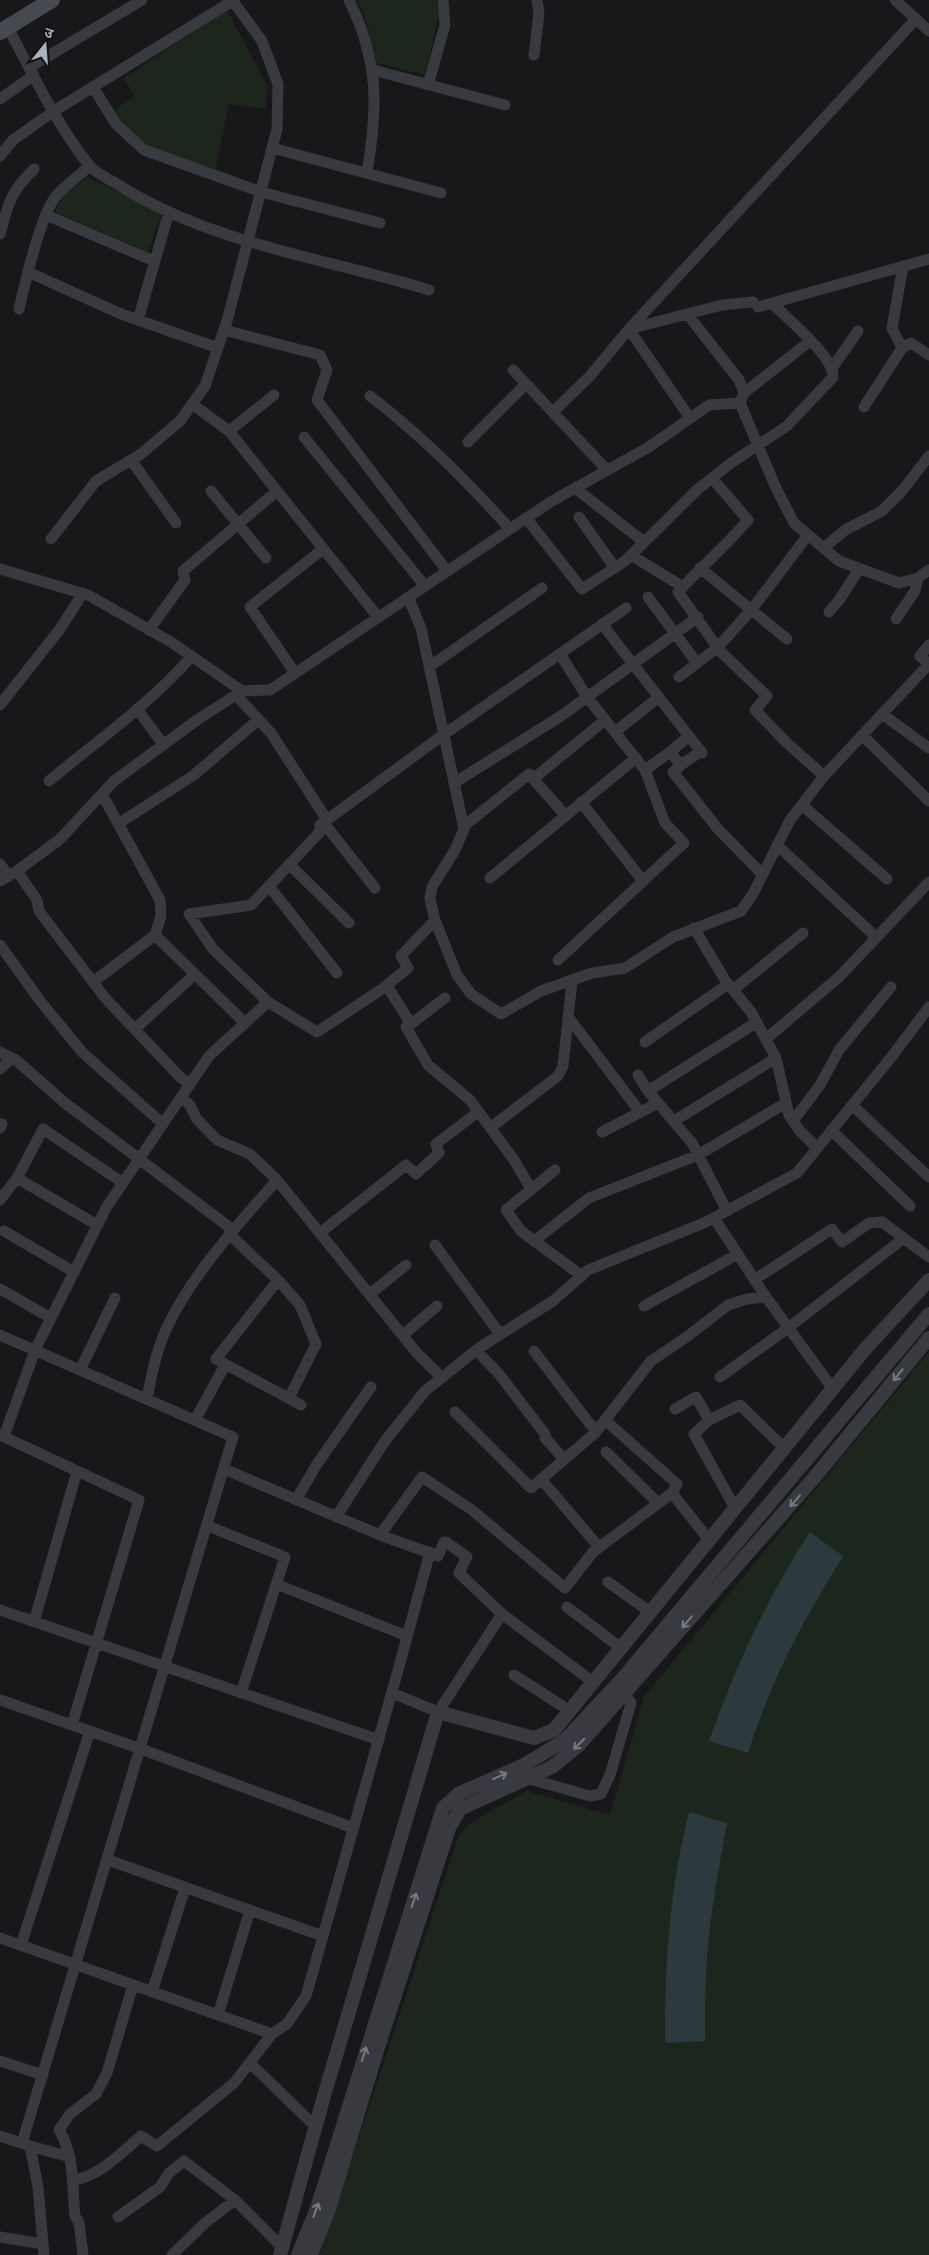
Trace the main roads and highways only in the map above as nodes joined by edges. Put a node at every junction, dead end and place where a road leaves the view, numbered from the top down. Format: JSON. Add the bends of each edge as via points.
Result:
{"nodes":[{"id":1,"x":52,"y":0,"type":"edge"},
{"id":2,"x":4,"y":30,"type":"edge"}],
"edges":[{"from":1,"to":2,"type":"main road"}]}
